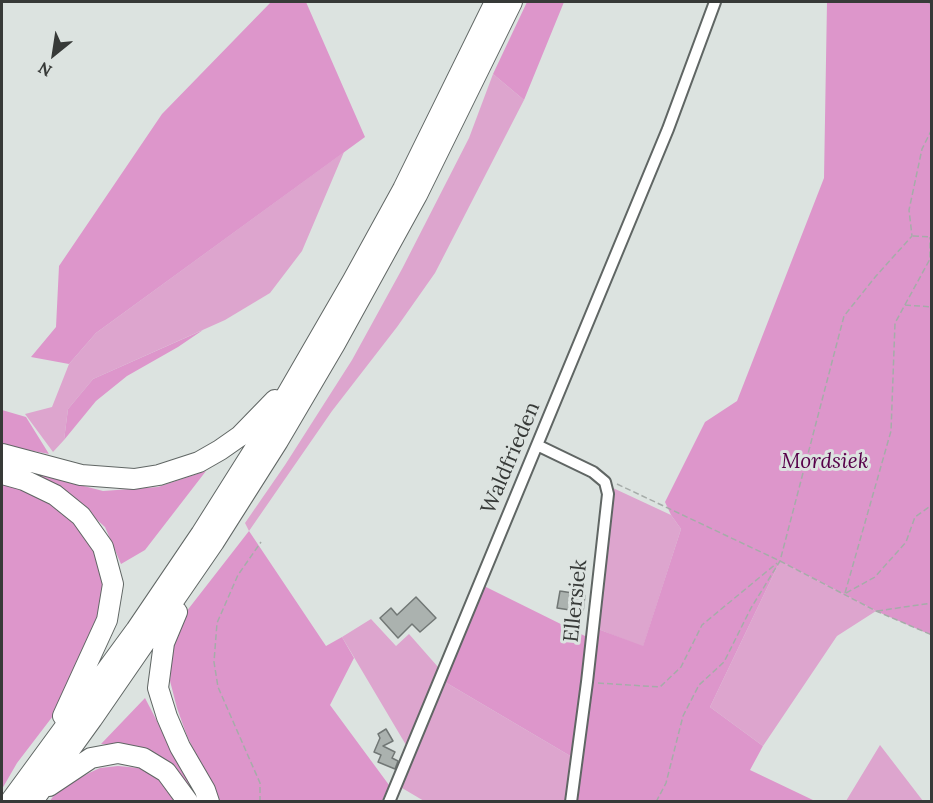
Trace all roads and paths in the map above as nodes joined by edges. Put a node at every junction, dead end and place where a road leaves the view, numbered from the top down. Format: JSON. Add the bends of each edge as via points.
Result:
{"nodes":[{"id":1,"x":495,"y":2,"type":"edge"},
{"id":2,"x":512,"y":2,"type":"edge"},
{"id":3,"x":715,"y":2,"type":"edge"},
{"id":4,"x":928,"y":2,"type":"edge"},
{"id":5,"x":932,"y":5,"type":"edge"},
{"id":6,"x":932,"y":129,"type":"edge"},
{"id":7,"x":912,"y":236,"type":"junction"},
{"id":8,"x":931,"y":237,"type":"edge"},
{"id":9,"x":904,"y":305,"type":"junction"},
{"id":10,"x":932,"y":306,"type":"edge"},
{"id":11,"x":300,"y":371,"type":"junction"},
{"id":12,"x":537,"y":445,"type":"junction"},
{"id":13,"x":2,"y":454,"type":"edge"},
{"id":14,"x":2,"y":474,"type":"edge"},
{"id":15,"x":605,"y":482,"type":"junction"},
{"id":16,"x":932,"y":505,"type":"edge"},
{"id":17,"x":214,"y":542,"type":"junction"},
{"id":18,"x":261,"y":542,"type":"dead end"},
{"id":19,"x":780,"y":561,"type":"junction"},
{"id":20,"x":845,"y":593,"type":"junction"},
{"id":21,"x":932,"y":603,"type":"edge"},
{"id":22,"x":876,"y":611,"type":"junction"},
{"id":23,"x":932,"y":635,"type":"edge"},
{"id":24,"x":587,"y":682,"type":"junction"},
{"id":25,"x":33,"y":772,"type":"junction"},
{"id":26,"x":33,"y":800,"type":"edge"},
{"id":27,"x":10,"y":801,"type":"edge"},
{"id":28,"x":188,"y":801,"type":"edge"},
{"id":29,"x":209,"y":801,"type":"edge"},
{"id":30,"x":261,"y":801,"type":"edge"},
{"id":31,"x":389,"y":801,"type":"edge"},
{"id":32,"x":571,"y":801,"type":"edge"},
{"id":33,"x":656,"y":801,"type":"edge"}],
"edges":[{"from":1,"to":11,"type":"highway","via":[[403,189]]},
{"from":2,"to":17,"type":"highway","via":[[452,127],[367,288]]},
{"from":3,"to":12,"type":"street","name":"Waldfrieden","via":[[668,129]]},
{"from":4,"to":5,"type":"path"},
{"from":6,"to":7,"type":"path","via":[[922,149],[909,210]]},
{"from":7,"to":8,"type":"path"},
{"from":7,"to":19,"type":"path","via":[[844,316]]},
{"from":8,"to":9,"type":"path","via":[[930,259]]},
{"from":9,"to":10,"type":"path"},
{"from":9,"to":20,"type":"path","via":[[895,323],[891,431]]},
{"from":11,"to":13,"type":"highway","via":[[240,436],[199,462],[159,475],[134,479],[81,475]]},
{"from":11,"to":25,"type":"highway","via":[[201,534]]},
{"from":12,"to":15,"type":"street","via":[[593,472]]},
{"from":12,"to":31,"type":"street","name":"Waldfrieden"},
{"from":14,"to":25,"type":"highway","via":[[55,495],[81,516],[104,547],[113,584],[107,620]]},
{"from":15,"to":19,"type":"path","via":[[611,481]]},
{"from":15,"to":24,"type":"street","name":"Ellersiek","via":[[608,494]]},
{"from":16,"to":20,"type":"path","via":[[915,517],[906,543],[875,578]]},
{"from":17,"to":26,"type":"highway"},
{"from":17,"to":29,"type":"highway","via":[[210,563],[172,620],[164,643],[158,688],[176,737]]},
{"from":18,"to":30,"type":"path","via":[[238,574],[217,622],[214,662],[218,687],[260,783]]},
{"from":19,"to":20,"type":"path"},
{"from":19,"to":24,"type":"path","via":[[702,625],[681,667],[660,687]]},
{"from":19,"to":33,"type":"path","via":[[724,662],[699,685],[683,716],[666,783]]},
{"from":20,"to":22,"type":"path"},
{"from":21,"to":22,"type":"path"},
{"from":22,"to":23,"type":"path"},
{"from":24,"to":32,"type":"street","name":"Ellersiek"},
{"from":25,"to":27,"type":"highway"},
{"from":26,"to":28,"type":"highway","via":[[91,758],[118,753],[143,758],[166,772]]}]}
